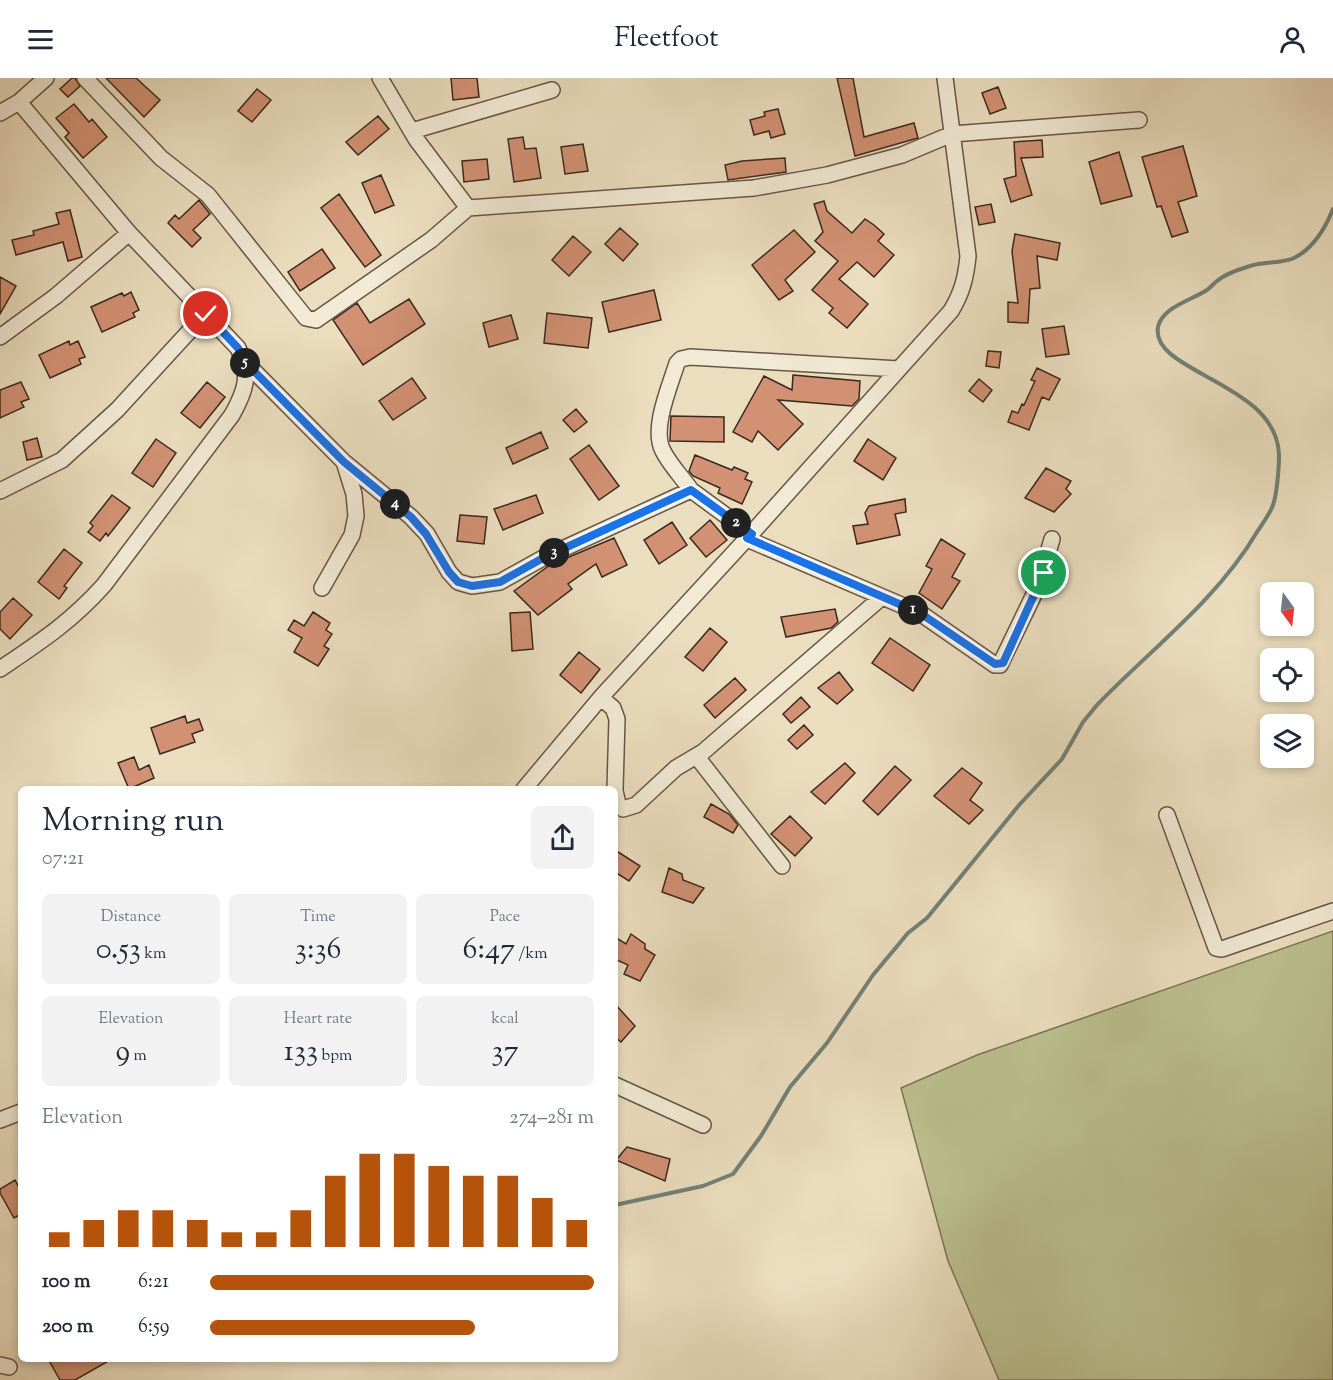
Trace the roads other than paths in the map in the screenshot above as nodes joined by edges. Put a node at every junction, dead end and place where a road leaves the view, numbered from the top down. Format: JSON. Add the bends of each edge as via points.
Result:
{"nodes":[{"id":1,"x":46,"y":78,"type":"edge"},
{"id":2,"x":85,"y":78,"type":"edge"},
{"id":3,"x":380,"y":78,"type":"edge"},
{"id":4,"x":945,"y":78,"type":"edge"},
{"id":5,"x":552,"y":90,"type":"dead end"},
{"id":6,"x":19,"y":102,"type":"junction"},
{"id":7,"x":0,"y":113,"type":"edge"},
{"id":8,"x":1138,"y":120,"type":"dead end"},
{"id":9,"x":412,"y":131,"type":"junction"},
{"id":10,"x":952,"y":134,"type":"junction"},
{"id":11,"x":468,"y":208,"type":"junction"},
{"id":12,"x":129,"y":233,"type":"junction"},
{"id":13,"x":206,"y":314,"type":"junction"},
{"id":14,"x":0,"y":337,"type":"edge"},
{"id":15,"x":245,"y":362,"type":"junction"},
{"id":16,"x":899,"y":369,"type":"junction"},
{"id":17,"x":344,"y":462,"type":"junction"},
{"id":18,"x":691,"y":490,"type":"junction"},
{"id":19,"x":0,"y":491,"type":"edge"},
{"id":20,"x":749,"y":536,"type":"junction"},
{"id":21,"x":1052,"y":539,"type":"dead end"},
{"id":22,"x":322,"y":588,"type":"dead end"},
{"id":23,"x":882,"y":597,"type":"junction"},
{"id":24,"x":0,"y":669,"type":"edge"},
{"id":25,"x":601,"y":698,"type":"junction"},
{"id":26,"x":697,"y":757,"type":"junction"},
{"id":27,"x":527,"y":786,"type":"edge"},
{"id":28,"x":615,"y":786,"type":"edge"},
{"id":29,"x":618,"y":804,"type":"edge"},
{"id":30,"x":1167,"y":815,"type":"dead end"},
{"id":31,"x":782,"y":866,"type":"dead end"},
{"id":32,"x":1333,"y":912,"type":"edge"},
{"id":33,"x":618,"y":1086,"type":"edge"},
{"id":34,"x":18,"y":1113,"type":"edge"},
{"id":35,"x":0,"y":1120,"type":"edge"},
{"id":36,"x":703,"y":1125,"type":"dead end"}],
"edges":[{"from":1,"to":6,"type":"street"},
{"from":2,"to":11,"type":"street","via":[[162,159],[208,195],[310,320],[316,320],[431,240]]},
{"from":3,"to":9,"type":"street"},
{"from":4,"to":10,"type":"street"},
{"from":5,"to":9,"type":"street"},
{"from":6,"to":7,"type":"street"},
{"from":6,"to":12,"type":"street"},
{"from":8,"to":10,"type":"street"},
{"from":9,"to":11,"type":"street"},
{"from":10,"to":11,"type":"street","via":[[902,155],[827,175],[754,188]]},
{"from":10,"to":16,"type":"street","via":[[968,256],[966,275],[961,295],[951,311]]},
{"from":12,"to":13,"type":"street"},
{"from":12,"to":14,"type":"street","via":[[56,296]]},
{"from":13,"to":15,"type":"street","via":[[238,348]]},
{"from":13,"to":19,"type":"street","via":[[117,410],[62,460]]},
{"from":15,"to":17,"type":"street"},
{"from":15,"to":24,"type":"street","via":[[244,388],[232,415],[104,585],[58,631]]},
{"from":16,"to":18,"type":"street","via":[[681,359],[659,425],[659,440]]},
{"from":16,"to":20,"type":"street"},
{"from":17,"to":18,"type":"street","via":[[411,517],[449,572],[458,582],[472,586],[500,582]]},
{"from":17,"to":22,"type":"street","via":[[356,516],[352,536]]},
{"from":18,"to":20,"type":"street"},
{"from":20,"to":23,"type":"street"},
{"from":20,"to":25,"type":"street"},
{"from":21,"to":23,"type":"street","via":[[1044,573],[1000,665],[920,613]]},
{"from":23,"to":26,"type":"street"},
{"from":25,"to":27,"type":"street"},
{"from":25,"to":28,"type":"street","via":[[616,713]]},
{"from":26,"to":29,"type":"street","via":[[676,768],[629,809]]},
{"from":26,"to":31,"type":"street"},
{"from":30,"to":32,"type":"street","via":[[1216,948]]},
{"from":33,"to":36,"type":"street"},
{"from":34,"to":35,"type":"street"}]}
